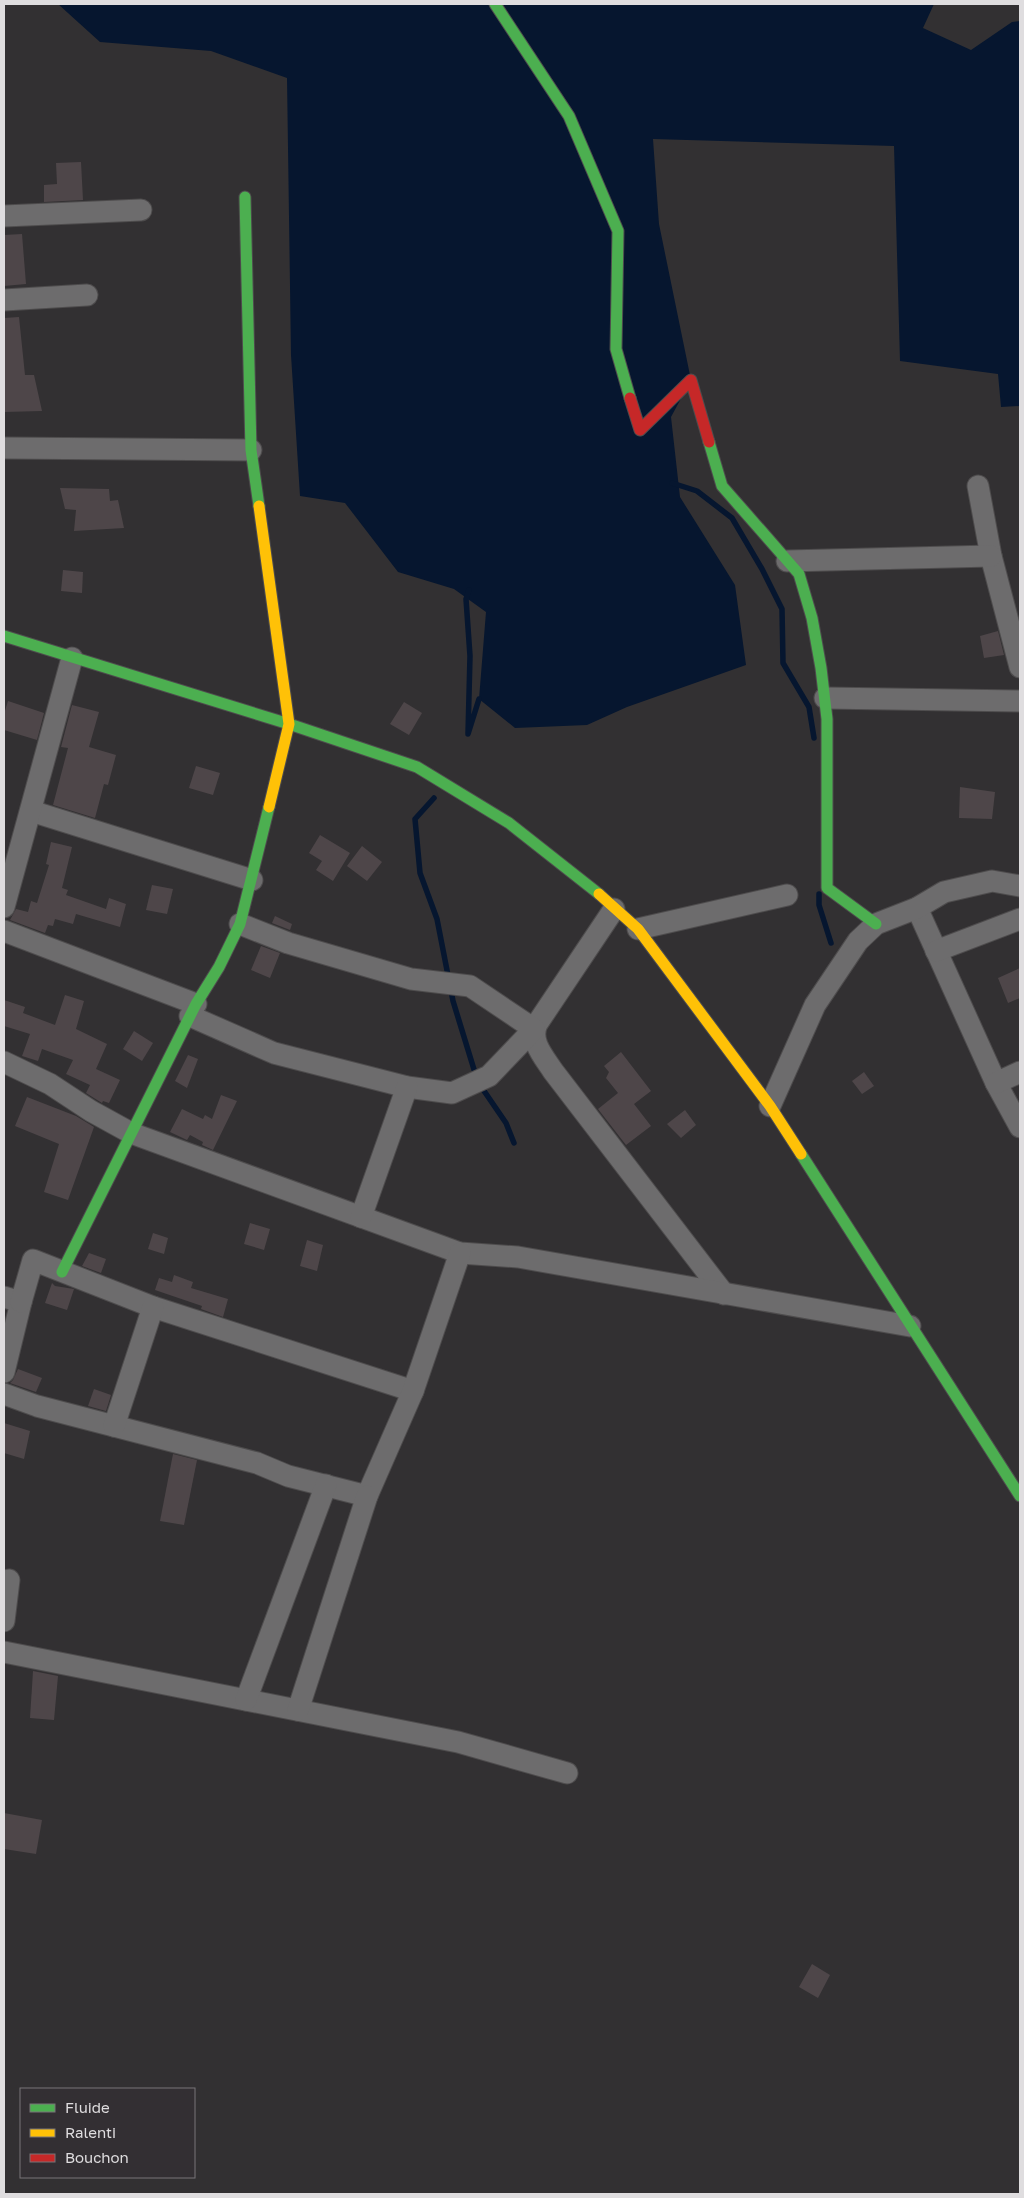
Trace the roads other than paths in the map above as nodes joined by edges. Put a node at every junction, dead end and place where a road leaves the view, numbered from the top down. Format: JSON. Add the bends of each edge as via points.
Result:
{"nodes":[{"id":1,"x":495,"y":4,"type":"edge"},
{"id":2,"x":245,"y":197,"type":"dead end"},
{"id":3,"x":141,"y":210,"type":"dead end"},
{"id":4,"x":4,"y":216,"type":"edge"},
{"id":5,"x":86,"y":295,"type":"dead end"},
{"id":6,"x":4,"y":300,"type":"edge"},
{"id":7,"x":4,"y":448,"type":"edge"},
{"id":8,"x":251,"y":450,"type":"junction"},
{"id":9,"x":978,"y":486,"type":"dead end"},
{"id":10,"x":991,"y":556,"type":"junction"},
{"id":11,"x":787,"y":560,"type":"junction"},
{"id":12,"x":4,"y":636,"type":"edge"},
{"id":13,"x":72,"y":658,"type":"junction"},
{"id":14,"x":1020,"y":667,"type":"edge"},
{"id":15,"x":825,"y":698,"type":"junction"},
{"id":16,"x":1020,"y":701,"type":"edge"},
{"id":17,"x":289,"y":724,"type":"junction"},
{"id":18,"x":31,"y":811,"type":"junction"},
{"id":19,"x":252,"y":880,"type":"junction"},
{"id":20,"x":1020,"y":886,"type":"edge"},
{"id":21,"x":787,"y":895,"type":"dead end"},
{"id":22,"x":4,"y":906,"type":"edge"},
{"id":23,"x":917,"y":908,"type":"junction"},
{"id":24,"x":614,"y":909,"type":"junction"},
{"id":25,"x":1020,"y":919,"type":"edge"},
{"id":26,"x":240,"y":924,"type":"junction"},
{"id":27,"x":876,"y":924,"type":"junction"},
{"id":28,"x":638,"y":928,"type":"junction"},
{"id":29,"x":4,"y":931,"type":"edge"},
{"id":30,"x":936,"y":951,"type":"junction"},
{"id":31,"x":193,"y":1010,"type":"junction"},
{"id":32,"x":534,"y":1029,"type":"junction"},
{"id":33,"x":5,"y":1066,"type":"edge"},
{"id":34,"x":1020,"y":1072,"type":"edge"},
{"id":35,"x":996,"y":1082,"type":"junction"},
{"id":36,"x":408,"y":1087,"type":"junction"},
{"id":37,"x":770,"y":1106,"type":"junction"},
{"id":38,"x":1020,"y":1127,"type":"edge"},
{"id":39,"x":131,"y":1133,"type":"junction"},
{"id":40,"x":361,"y":1217,"type":"junction"},
{"id":41,"x":460,"y":1252,"type":"junction"},
{"id":42,"x":62,"y":1272,"type":"junction"},
{"id":43,"x":724,"y":1294,"type":"junction"},
{"id":44,"x":12,"y":1299,"type":"edge"},
{"id":45,"x":152,"y":1307,"type":"junction"},
{"id":46,"x":910,"y":1326,"type":"junction"},
{"id":47,"x":4,"y":1372,"type":"edge"},
{"id":48,"x":413,"y":1390,"type":"junction"},
{"id":49,"x":4,"y":1394,"type":"edge"},
{"id":50,"x":114,"y":1426,"type":"junction"},
{"id":51,"x":326,"y":1485,"type":"junction"},
{"id":52,"x":367,"y":1496,"type":"junction"},
{"id":53,"x":1020,"y":1496,"type":"edge"},
{"id":54,"x":9,"y":1580,"type":"dead end"},
{"id":55,"x":4,"y":1621,"type":"edge"},
{"id":56,"x":4,"y":1652,"type":"edge"},
{"id":57,"x":246,"y":1700,"type":"junction"},
{"id":58,"x":298,"y":1710,"type":"junction"},
{"id":59,"x":567,"y":1773,"type":"dead end"}],
"edges":[{"from":1,"to":11,"type":"street","via":[[569,116],[618,231],[616,349],[640,430],[691,380],[722,486]]},
{"from":2,"to":8,"type":"street"},
{"from":3,"to":4,"type":"street"},
{"from":5,"to":6,"type":"street"},
{"from":7,"to":8,"type":"street"},
{"from":8,"to":17,"type":"street"},
{"from":9,"to":10,"type":"street"},
{"from":10,"to":11,"type":"street"},
{"from":10,"to":14,"type":"street"},
{"from":11,"to":15,"type":"street","via":[[799,574],[812,618]]},
{"from":12,"to":13,"type":"street"},
{"from":13,"to":17,"type":"street"},
{"from":13,"to":18,"type":"street"},
{"from":15,"to":16,"type":"street"},
{"from":15,"to":27,"type":"street","via":[[827,888]]},
{"from":17,"to":19,"type":"street"},
{"from":17,"to":24,"type":"street","via":[[417,767],[508,824],[593,888]]},
{"from":18,"to":19,"type":"street"},
{"from":18,"to":22,"type":"street"},
{"from":19,"to":26,"type":"street"},
{"from":20,"to":23,"type":"street","via":[[992,881],[966,886],[944,892]]},
{"from":21,"to":28,"type":"street"},
{"from":23,"to":27,"type":"street"},
{"from":23,"to":30,"type":"street"},
{"from":24,"to":28,"type":"street"},
{"from":24,"to":32,"type":"street"},
{"from":25,"to":30,"type":"street"},
{"from":26,"to":31,"type":"street"},
{"from":26,"to":32,"type":"street","via":[[288,943],[412,979],[470,986]]},
{"from":27,"to":37,"type":"street","via":[[858,941],[816,1005]]},
{"from":28,"to":37,"type":"street"},
{"from":29,"to":31,"type":"street"},
{"from":30,"to":35,"type":"street"},
{"from":31,"to":36,"type":"street","via":[[274,1053]]},
{"from":31,"to":39,"type":"street"},
{"from":32,"to":36,"type":"street","via":[[489,1076],[478,1082],[452,1093]]},
{"from":32,"to":43,"type":"street","via":[[535,1042],[552,1071]]},
{"from":33,"to":39,"type":"street","via":[[50,1084]]},
{"from":34,"to":35,"type":"street"},
{"from":35,"to":38,"type":"street"},
{"from":36,"to":40,"type":"street"},
{"from":37,"to":46,"type":"street"},
{"from":39,"to":40,"type":"street"},
{"from":39,"to":42,"type":"street"},
{"from":40,"to":41,"type":"street"},
{"from":41,"to":43,"type":"street","via":[[518,1257]]},
{"from":41,"to":48,"type":"street"},
{"from":42,"to":44,"type":"street","via":[[33,1260]]},
{"from":42,"to":45,"type":"street"},
{"from":43,"to":46,"type":"street"},
{"from":44,"to":47,"type":"street"},
{"from":45,"to":48,"type":"street"},
{"from":45,"to":50,"type":"street"},
{"from":46,"to":53,"type":"street"},
{"from":48,"to":52,"type":"street"},
{"from":49,"to":50,"type":"street"},
{"from":50,"to":51,"type":"street","via":[[257,1463],[288,1476]]},
{"from":51,"to":52,"type":"street"},
{"from":51,"to":57,"type":"street"},
{"from":52,"to":58,"type":"street"},
{"from":54,"to":55,"type":"street"},
{"from":56,"to":57,"type":"street"},
{"from":57,"to":58,"type":"street"},
{"from":58,"to":59,"type":"street","via":[[458,1742]]}]}
